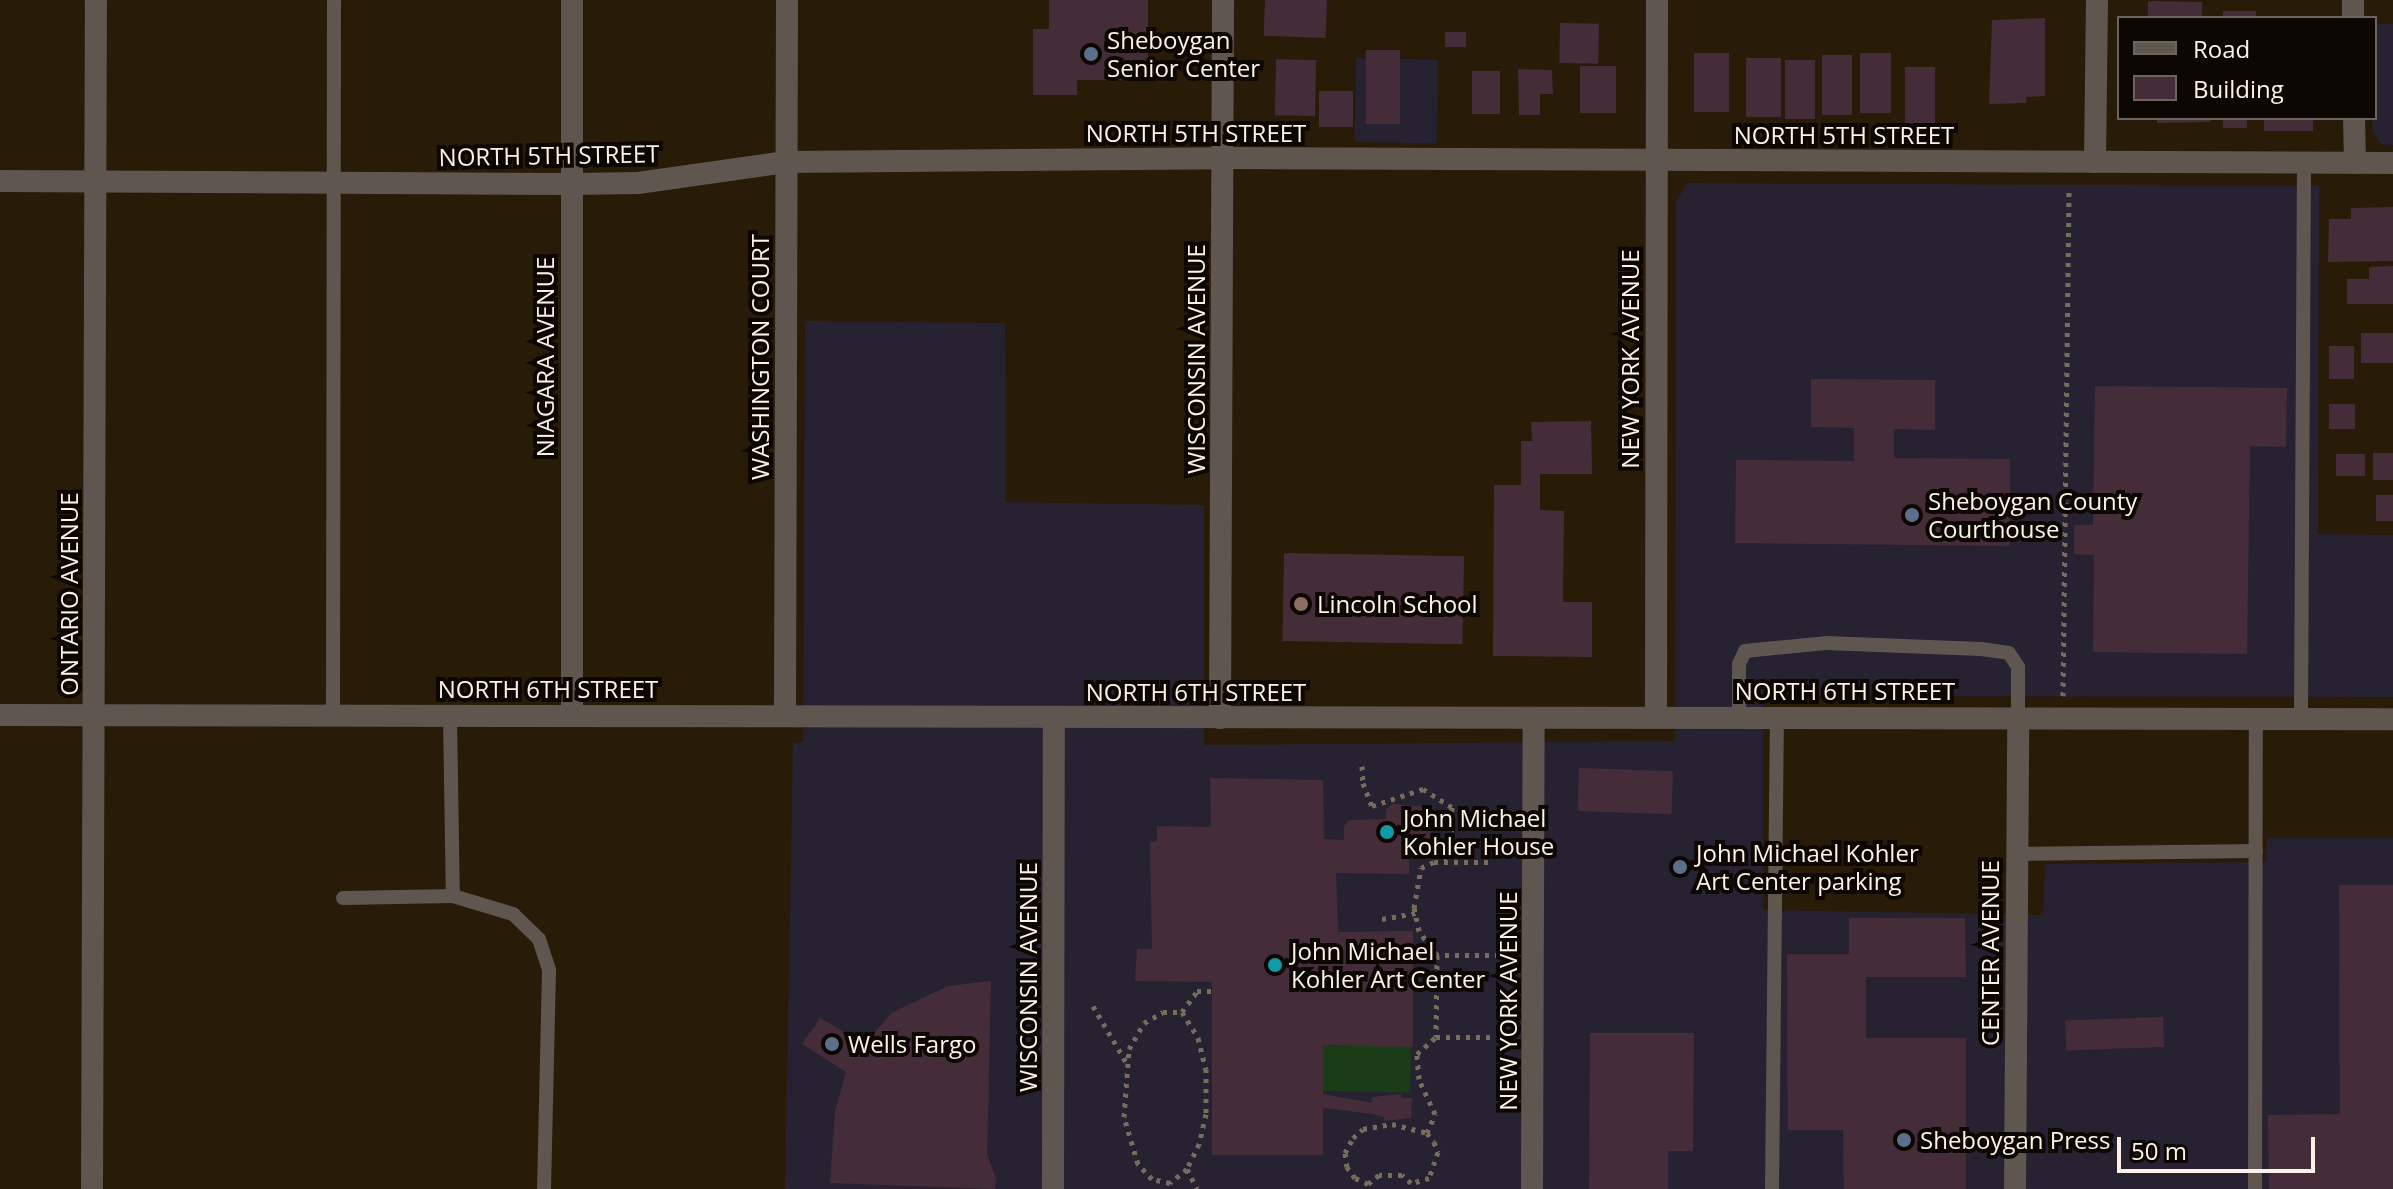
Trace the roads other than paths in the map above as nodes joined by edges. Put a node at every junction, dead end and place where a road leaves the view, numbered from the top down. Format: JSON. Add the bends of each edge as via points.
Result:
{"nodes":[{"id":1,"x":96,"y":0,"type":"edge"},
{"id":2,"x":334,"y":0,"type":"edge"},
{"id":3,"x":572,"y":0,"type":"edge"},
{"id":4,"x":787,"y":0,"type":"edge"},
{"id":5,"x":1223,"y":0,"type":"edge"},
{"id":6,"x":1657,"y":0,"type":"edge"},
{"id":7,"x":2097,"y":0,"type":"edge"},
{"id":8,"x":2354,"y":120,"type":"edge"},
{"id":9,"x":1222,"y":158,"type":"junction"},
{"id":10,"x":1657,"y":160,"type":"junction"},
{"id":11,"x":786,"y":162,"type":"junction"},
{"id":12,"x":2095,"y":162,"type":"junction"},
{"id":13,"x":2304,"y":163,"type":"junction"},
{"id":14,"x":2355,"y":163,"type":"junction"},
{"id":15,"x":2393,"y":163,"type":"edge"},
{"id":16,"x":0,"y":181,"type":"edge"},
{"id":17,"x":95,"y":181,"type":"junction"},
{"id":18,"x":333,"y":182,"type":"junction"},
{"id":19,"x":571,"y":184,"type":"junction"},
{"id":20,"x":785,"y":714,"type":"junction"},
{"id":21,"x":0,"y":715,"type":"edge"},
{"id":22,"x":95,"y":715,"type":"junction"},
{"id":23,"x":450,"y":715,"type":"junction"},
{"id":24,"x":572,"y":715,"type":"junction"},
{"id":25,"x":333,"y":716,"type":"junction"},
{"id":26,"x":1739,"y":716,"type":"junction"},
{"id":27,"x":1777,"y":716,"type":"junction"},
{"id":28,"x":1656,"y":717,"type":"junction"},
{"id":29,"x":2018,"y":717,"type":"junction"},
{"id":30,"x":2256,"y":717,"type":"junction"},
{"id":31,"x":1054,"y":718,"type":"junction"},
{"id":32,"x":1220,"y":718,"type":"junction"},
{"id":33,"x":1534,"y":718,"type":"junction"},
{"id":34,"x":2301,"y":718,"type":"junction"},
{"id":35,"x":2393,"y":719,"type":"edge"},
{"id":36,"x":2256,"y":851,"type":"junction"},
{"id":37,"x":2017,"y":854,"type":"junction"},
{"id":38,"x":453,"y":896,"type":"junction"},
{"id":39,"x":343,"y":898,"type":"dead end"},
{"id":40,"x":92,"y":1189,"type":"edge"},
{"id":41,"x":544,"y":1189,"type":"edge"},
{"id":42,"x":1053,"y":1189,"type":"edge"},
{"id":43,"x":1532,"y":1189,"type":"edge"},
{"id":44,"x":1772,"y":1189,"type":"edge"},
{"id":45,"x":2015,"y":1189,"type":"edge"},
{"id":46,"x":2255,"y":1189,"type":"edge"}],
"edges":[{"from":1,"to":17,"type":"street","name":"ONTARIO AVENUE"},
{"from":2,"to":18,"type":"lane"},
{"from":3,"to":19,"type":"street","name":"NIAGARA AVENUE"},
{"from":4,"to":11,"type":"street","name":"WASHINGTON COURT"},
{"from":5,"to":9,"type":"street","name":"WISCONSIN AVENUE"},
{"from":6,"to":10,"type":"street","name":"NEW YORK AVENUE"},
{"from":7,"to":12,"type":"street"},
{"from":8,"to":14,"type":"street"},
{"from":9,"to":10,"type":"street","name":"NORTH 5TH STREET"},
{"from":9,"to":11,"type":"street","name":"NORTH 5TH STREET"},
{"from":9,"to":32,"type":"street","name":"WISCONSIN AVENUE"},
{"from":10,"to":12,"type":"street","name":"NORTH 5TH STREET"},
{"from":10,"to":28,"type":"street","name":"NEW YORK AVENUE"},
{"from":11,"to":19,"type":"street","name":"NORTH 5TH STREET","via":[[638,183]]},
{"from":11,"to":20,"type":"street","name":"WASHINGTON COURT"},
{"from":12,"to":13,"type":"street","name":"NORTH 5TH STREET"},
{"from":13,"to":14,"type":"street","name":"NORTH 5TH STREET"},
{"from":13,"to":34,"type":"lane"},
{"from":14,"to":15,"type":"street","name":"NORTH 5TH STREET"},
{"from":16,"to":17,"type":"street","name":"NORTH 5TH STREET"},
{"from":17,"to":18,"type":"street","name":"NORTH 5TH STREET"},
{"from":17,"to":22,"type":"street","name":"ONTARIO AVENUE"},
{"from":18,"to":19,"type":"street","name":"NORTH 5TH STREET"},
{"from":18,"to":25,"type":"lane"},
{"from":19,"to":24,"type":"street","name":"NIAGARA AVENUE"},
{"from":20,"to":24,"type":"street","name":"NORTH 6TH STREET"},
{"from":20,"to":31,"type":"street","name":"NORTH 6TH STREET"},
{"from":21,"to":22,"type":"street","name":"NORTH 6TH STREET"},
{"from":22,"to":25,"type":"street","name":"NORTH 6TH STREET"},
{"from":22,"to":40,"type":"street","name":"ONTARIO AVENUE"},
{"from":23,"to":24,"type":"street","name":"NORTH 6TH STREET"},
{"from":23,"to":25,"type":"street","name":"NORTH 6TH STREET"},
{"from":23,"to":38,"type":"lane"},
{"from":26,"to":27,"type":"street","name":"NORTH 6TH STREET"},
{"from":26,"to":28,"type":"street","name":"NORTH 6TH STREET"},
{"from":26,"to":29,"type":"lane","via":[[1738,668],[1745,651],[1826,643],[2009,653],[2018,664]]},
{"from":27,"to":29,"type":"street","name":"NORTH 6TH STREET"},
{"from":27,"to":44,"type":"lane"},
{"from":28,"to":33,"type":"street","name":"NORTH 6TH STREET"},
{"from":29,"to":30,"type":"street","name":"NORTH 6TH STREET"},
{"from":29,"to":37,"type":"street","name":"CENTER AVENUE"},
{"from":30,"to":34,"type":"street","name":"NORTH 6TH STREET"},
{"from":30,"to":36,"type":"lane"},
{"from":31,"to":32,"type":"street","name":"NORTH 6TH STREET"},
{"from":31,"to":42,"type":"street","name":"WISCONSIN AVENUE"},
{"from":32,"to":33,"type":"street","name":"NORTH 6TH STREET"},
{"from":33,"to":43,"type":"street","name":"NEW YORK AVENUE"},
{"from":34,"to":35,"type":"street","name":"NORTH 6TH STREET"},
{"from":36,"to":37,"type":"lane"},
{"from":36,"to":46,"type":"lane"},
{"from":37,"to":45,"type":"street","name":"CENTER AVENUE"},
{"from":38,"to":39,"type":"lane"},
{"from":38,"to":41,"type":"lane","via":[[513,914],[539,939],[549,970]]}]}
